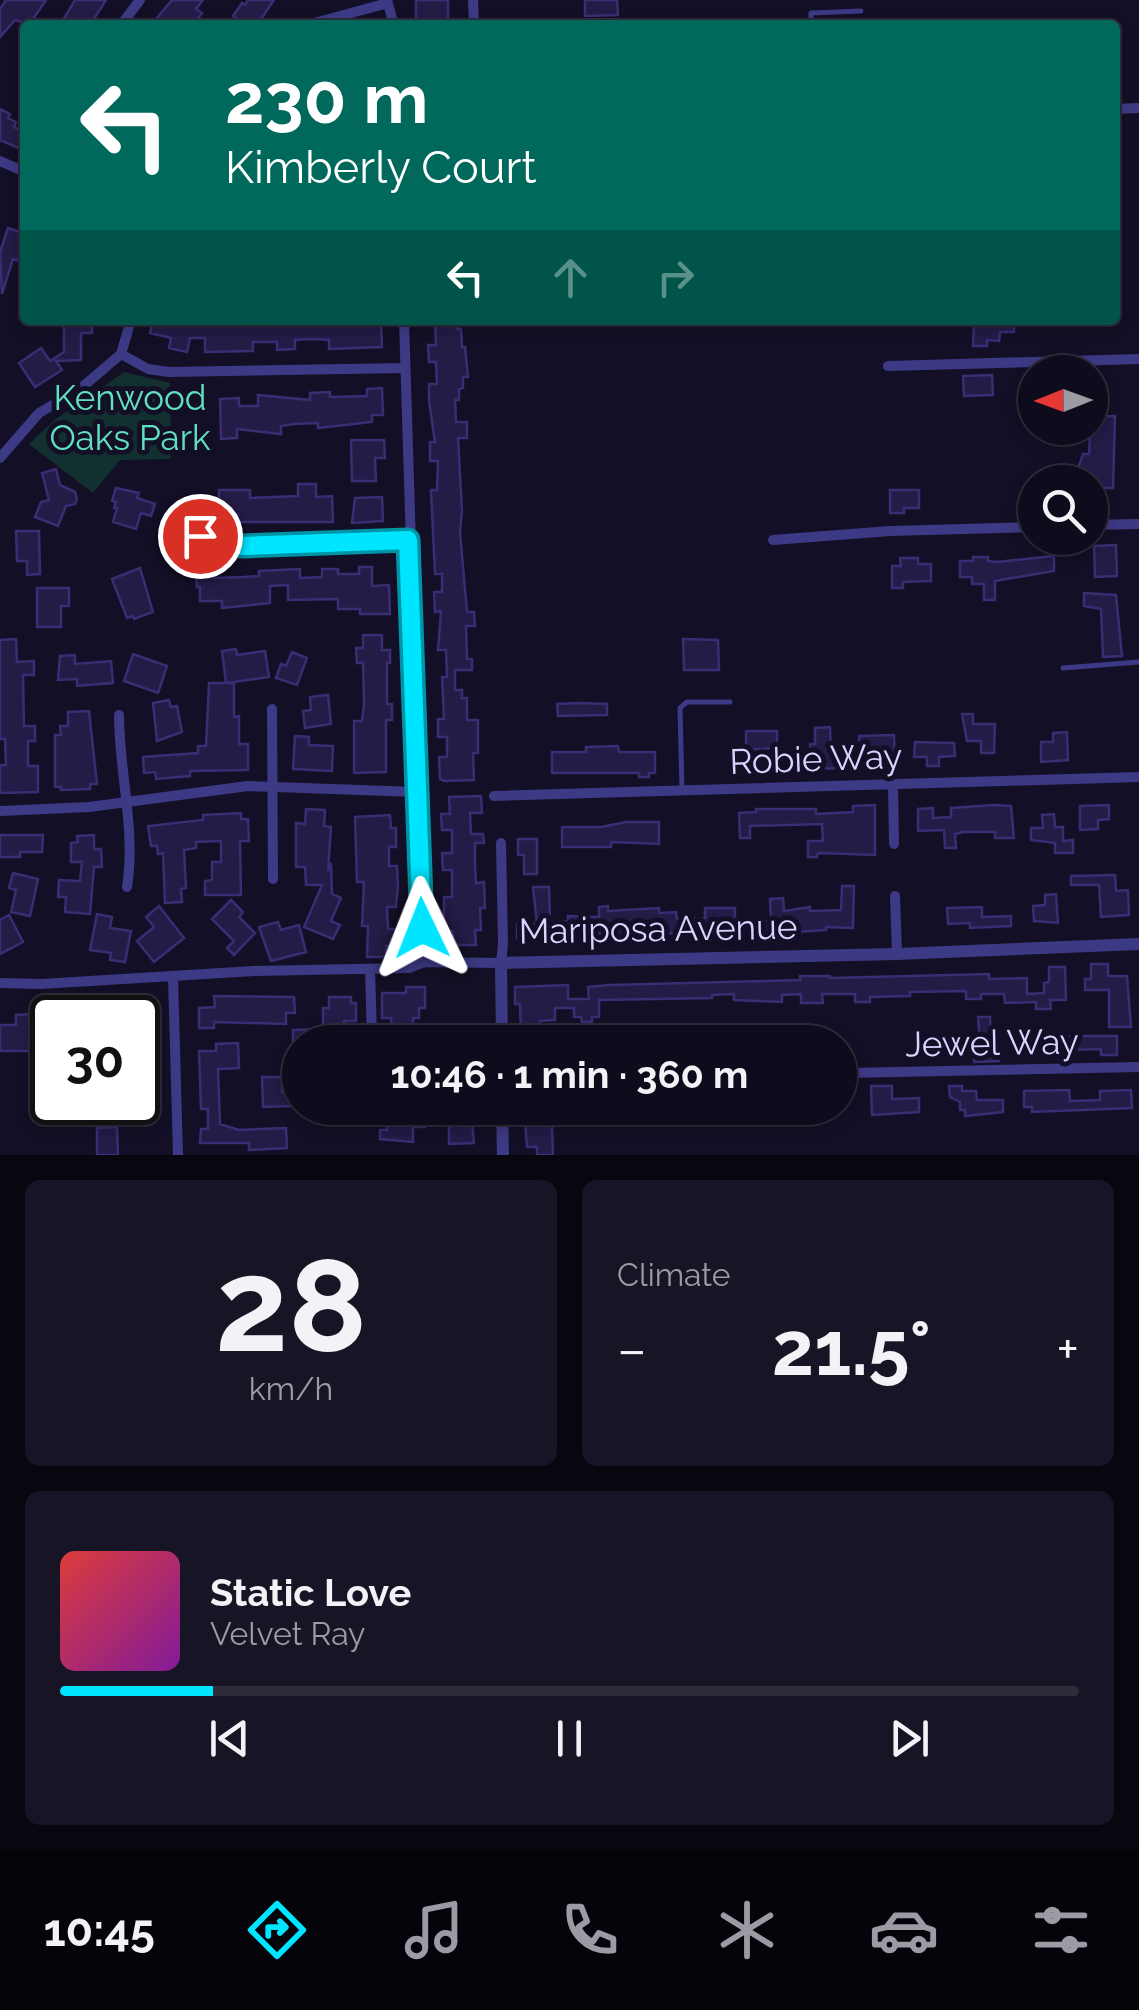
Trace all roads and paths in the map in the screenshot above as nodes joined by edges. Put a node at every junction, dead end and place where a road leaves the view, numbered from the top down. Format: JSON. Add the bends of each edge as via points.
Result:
{"nodes":[{"id":1,"x":140,"y":0,"type":"edge"},
{"id":2,"x":388,"y":1,"type":"edge"},
{"id":3,"x":860,"y":11,"type":"dead end"},
{"id":4,"x":124,"y":20,"type":"edge"},
{"id":5,"x":324,"y":20,"type":"edge"},
{"id":6,"x":811,"y":20,"type":"edge"},
{"id":7,"x":130,"y":325,"type":"edge"},
{"id":8,"x":404,"y":325,"type":"edge"},
{"id":9,"x":121,"y":354,"type":"junction"},
{"id":10,"x":1139,"y":359,"type":"edge"},
{"id":11,"x":888,"y":366,"type":"dead end"},
{"id":12,"x":405,"y":368,"type":"junction"},
{"id":13,"x":0,"y":458,"type":"edge"},
{"id":14,"x":1139,"y":524,"type":"edge"},
{"id":15,"x":1108,"y":525,"type":"edge"},
{"id":16,"x":1018,"y":527,"type":"edge"},
{"id":17,"x":200,"y":536,"type":"dead end"},
{"id":18,"x":408,"y":540,"type":"junction"},
{"id":19,"x":774,"y":540,"type":"dead end"},
{"id":20,"x":1139,"y":662,"type":"edge"},
{"id":21,"x":1063,"y":668,"type":"dead end"},
{"id":22,"x":730,"y":702,"type":"dead end"},
{"id":23,"x":272,"y":709,"type":"dead end"},
{"id":24,"x":119,"y":715,"type":"dead end"},
{"id":25,"x":1139,"y":776,"type":"edge"},
{"id":26,"x":893,"y":784,"type":"junction"},
{"id":27,"x":272,"y":785,"type":"junction"},
{"id":28,"x":682,"y":790,"type":"junction"},
{"id":29,"x":417,"y":792,"type":"junction"},
{"id":30,"x":494,"y":796,"type":"dead end"},
{"id":31,"x":126,"y":802,"type":"junction"},
{"id":32,"x":0,"y":811,"type":"edge"},
{"id":33,"x":500,"y":843,"type":"dead end"},
{"id":34,"x":894,"y":844,"type":"dead end"},
{"id":35,"x":273,"y":879,"type":"dead end"},
{"id":36,"x":126,"y":887,"type":"dead end"},
{"id":37,"x":895,"y":896,"type":"dead end"},
{"id":38,"x":1139,"y":944,"type":"edge"},
{"id":39,"x":897,"y":954,"type":"junction"},
{"id":40,"x":424,"y":962,"type":"junction"},
{"id":41,"x":501,"y":962,"type":"junction"},
{"id":42,"x":370,"y":969,"type":"junction"},
{"id":43,"x":173,"y":977,"type":"junction"},
{"id":44,"x":0,"y":982,"type":"edge"},
{"id":45,"x":372,"y":1025,"type":"edge"},
{"id":46,"x":502,"y":1025,"type":"edge"},
{"id":47,"x":1139,"y":1067,"type":"edge"},
{"id":48,"x":857,"y":1074,"type":"edge"},
{"id":49,"x":502,"y":1125,"type":"edge"},
{"id":50,"x":178,"y":1155,"type":"edge"},
{"id":51,"x":503,"y":1155,"type":"edge"}],
"edges":[{"from":1,"to":4,"type":"street"},
{"from":2,"to":5,"type":"street"},
{"from":3,"to":6,"type":"lane","via":[[811,13]]},
{"from":7,"to":9,"type":"street"},
{"from":8,"to":12,"type":"street"},
{"from":9,"to":12,"type":"street","via":[[169,372]]},
{"from":9,"to":13,"type":"street","via":[[39,413]]},
{"from":10,"to":11,"type":"street"},
{"from":12,"to":18,"type":"street"},
{"from":14,"to":15,"type":"street"},
{"from":16,"to":19,"type":"street"},
{"from":17,"to":18,"type":"street","via":[[242,546]]},
{"from":18,"to":29,"type":"street"},
{"from":20,"to":21,"type":"lane"},
{"from":22,"to":28,"type":"lane","via":[[686,702],[680,708]]},
{"from":23,"to":27,"type":"street"},
{"from":24,"to":31,"type":"street"},
{"from":25,"to":26,"type":"street","name":"Robie Way"},
{"from":26,"to":28,"type":"street","name":"Robie Way"},
{"from":26,"to":34,"type":"street"},
{"from":27,"to":29,"type":"street"},
{"from":27,"to":31,"type":"street"},
{"from":27,"to":35,"type":"street"},
{"from":28,"to":30,"type":"street","name":"Robie Way"},
{"from":29,"to":40,"type":"street"},
{"from":31,"to":32,"type":"street"},
{"from":31,"to":36,"type":"street"},
{"from":33,"to":41,"type":"street"},
{"from":37,"to":39,"type":"street"},
{"from":38,"to":39,"type":"street","name":"Mariposa Avenue"},
{"from":39,"to":41,"type":"street","name":"Mariposa Avenue"},
{"from":40,"to":41,"type":"street","name":"Mariposa Avenue"},
{"from":40,"to":42,"type":"street","name":"Mariposa Avenue"},
{"from":41,"to":46,"type":"street"},
{"from":42,"to":43,"type":"street","name":"Mariposa Avenue"},
{"from":42,"to":45,"type":"street"},
{"from":43,"to":44,"type":"street","name":"Mariposa Avenue"},
{"from":43,"to":50,"type":"street"},
{"from":47,"to":48,"type":"street","name":"Jewel Way"},
{"from":49,"to":51,"type":"street"}]}
